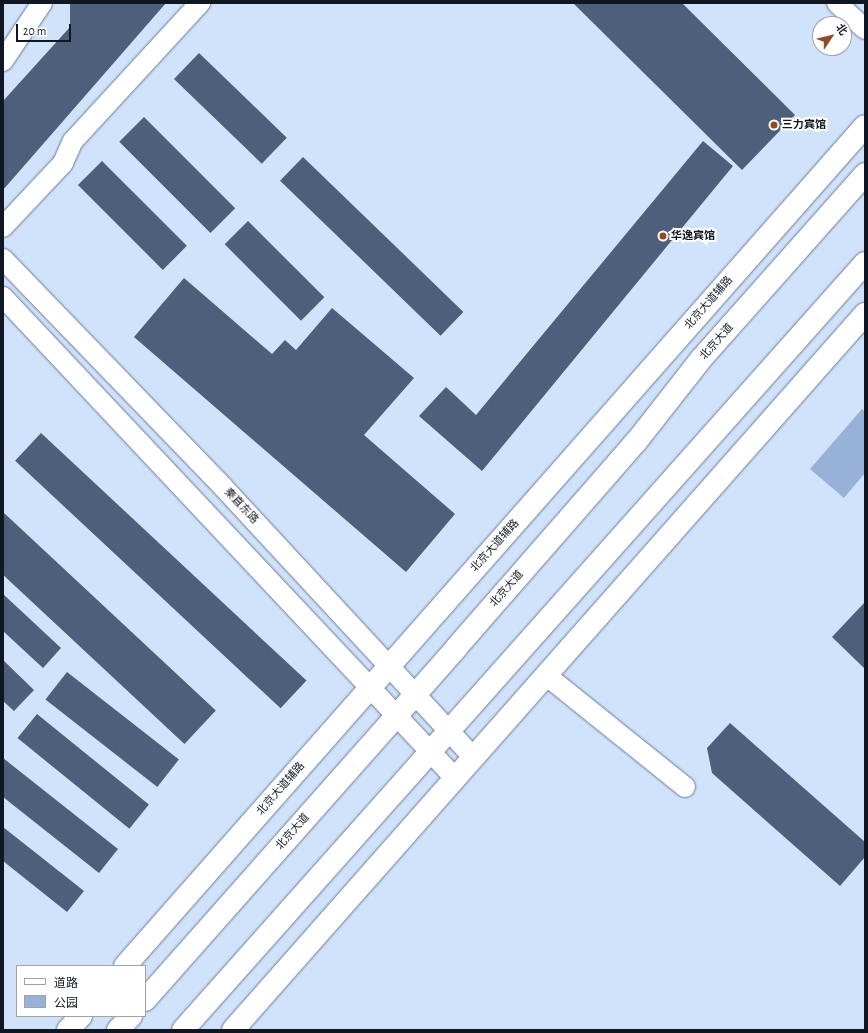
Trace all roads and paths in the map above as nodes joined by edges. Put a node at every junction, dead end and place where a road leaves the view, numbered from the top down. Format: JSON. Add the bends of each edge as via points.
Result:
{"nodes":[{"id":1,"x":42,"y":3,"type":"edge"},
{"id":2,"x":200,"y":3,"type":"edge"},
{"id":3,"x":837,"y":3,"type":"edge"},
{"id":4,"x":865,"y":29,"type":"edge"},
{"id":5,"x":3,"y":61,"type":"edge"},
{"id":6,"x":865,"y":126,"type":"edge"},
{"id":7,"x":865,"y":174,"type":"edge"},
{"id":8,"x":3,"y":227,"type":"edge"},
{"id":9,"x":3,"y":259,"type":"edge"},
{"id":10,"x":865,"y":263,"type":"edge"},
{"id":11,"x":3,"y":297,"type":"edge"},
{"id":12,"x":865,"y":314,"type":"edge"},
{"id":13,"x":389,"y":666,"type":"junction"},
{"id":14,"x":547,"y":676,"type":"junction"},
{"id":15,"x":370,"y":687,"type":"junction"},
{"id":16,"x":415,"y":694,"type":"junction"},
{"id":17,"x":396,"y":715,"type":"junction"},
{"id":18,"x":449,"y":731,"type":"junction"},
{"id":19,"x":430,"y":752,"type":"junction"},
{"id":20,"x":474,"y":758,"type":"junction"},
{"id":21,"x":456,"y":779,"type":"junction"},
{"id":22,"x":685,"y":787,"type":"dead end"},
{"id":23,"x":126,"y":965,"type":"edge"},
{"id":24,"x":146,"y":999,"type":"edge"},
{"id":25,"x":80,"y":1017,"type":"edge"},
{"id":26,"x":130,"y":1017,"type":"edge"},
{"id":27,"x":68,"y":1030,"type":"edge"},
{"id":28,"x":118,"y":1030,"type":"edge"},
{"id":29,"x":184,"y":1030,"type":"edge"},
{"id":30,"x":233,"y":1030,"type":"edge"}],
"edges":[{"from":1,"to":5,"type":"street"},
{"from":2,"to":8,"type":"street","via":[[73,141],[62,163]]},
{"from":3,"to":4,"type":"street"},
{"from":6,"to":13,"type":"main road","name":"北京大道辅路"},
{"from":7,"to":16,"type":"main road","name":"北京大道","via":[[707,353],[636,442]]},
{"from":9,"to":13,"type":"street","name":"秦直东路"},
{"from":10,"to":18,"type":"main road"},
{"from":11,"to":15,"type":"street"},
{"from":12,"to":14,"type":"main road"},
{"from":13,"to":15,"type":"main road","name":"北京大道辅路"},
{"from":13,"to":16,"type":"street","name":"秦直东路"},
{"from":14,"to":20,"type":"main road"},
{"from":14,"to":22,"type":"street"},
{"from":15,"to":17,"type":"street"},
{"from":15,"to":23,"type":"main road","name":"北京大道辅路"},
{"from":16,"to":17,"type":"main road","name":"北京大道"},
{"from":16,"to":18,"type":"street","name":"秦直东路"},
{"from":17,"to":19,"type":"street"},
{"from":17,"to":24,"type":"main road","name":"北京大道"},
{"from":18,"to":19,"type":"main road"},
{"from":18,"to":20,"type":"street","name":"秦直东路"},
{"from":19,"to":21,"type":"street"},
{"from":19,"to":29,"type":"main road"},
{"from":20,"to":21,"type":"main road"},
{"from":21,"to":30,"type":"main road"},
{"from":25,"to":27,"type":"main road"},
{"from":26,"to":28,"type":"main road"}]}
